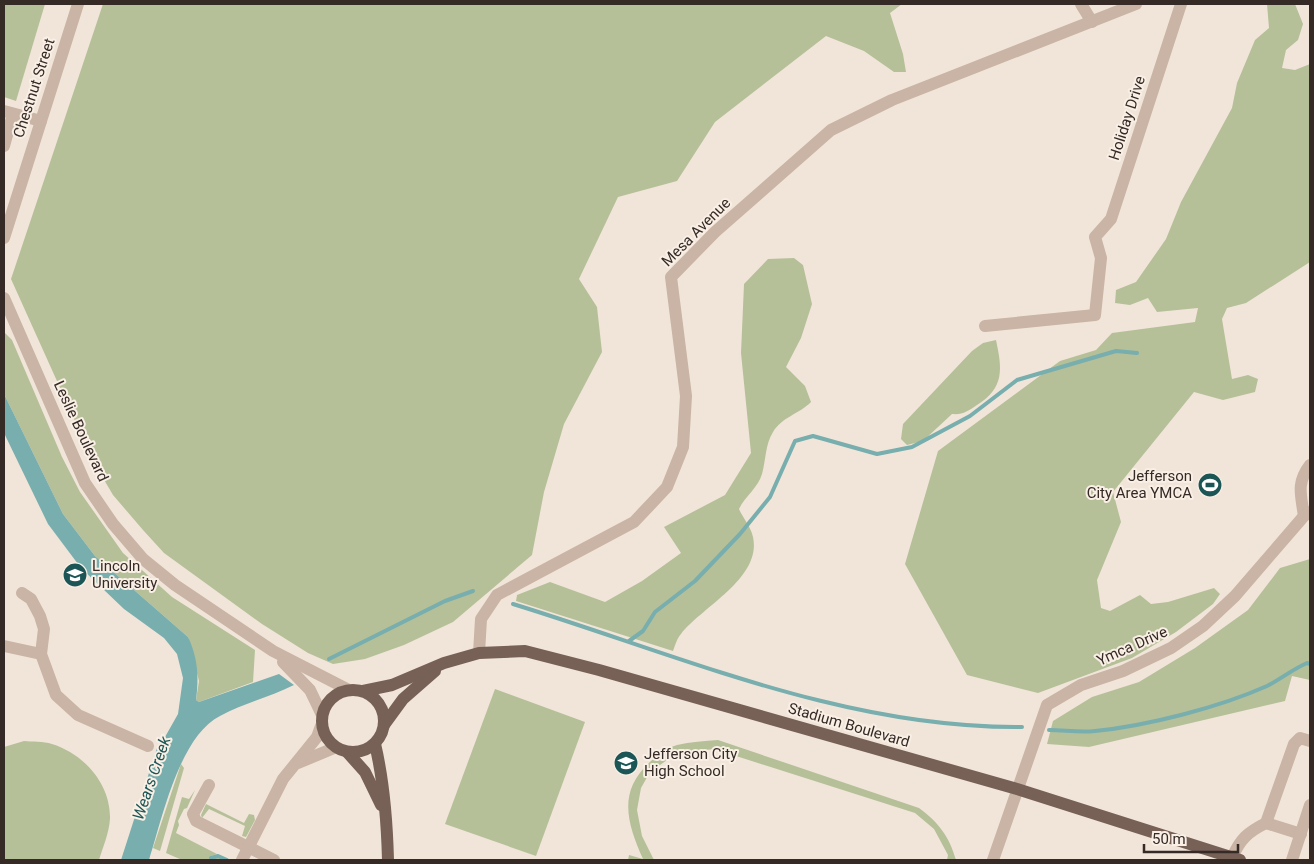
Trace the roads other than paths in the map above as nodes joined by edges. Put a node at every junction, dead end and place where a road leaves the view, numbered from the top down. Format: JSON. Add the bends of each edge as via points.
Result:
{"nodes":[{"id":1,"x":78,"y":4,"type":"edge"},
{"id":2,"x":1081,"y":4,"type":"edge"},
{"id":3,"x":1136,"y":4,"type":"edge"},
{"id":4,"x":1181,"y":4,"type":"edge"},
{"id":5,"x":1092,"y":22,"type":"junction"},
{"id":6,"x":8,"y":113,"type":"edge"},
{"id":7,"x":41,"y":120,"type":"junction"},
{"id":8,"x":4,"y":146,"type":"edge"},
{"id":9,"x":4,"y":238,"type":"edge"},
{"id":10,"x":4,"y":298,"type":"edge"},
{"id":11,"x":985,"y":326,"type":"dead end"},
{"id":12,"x":1310,"y":465,"type":"edge"},
{"id":13,"x":1307,"y":514,"type":"edge"},
{"id":14,"x":22,"y":594,"type":"dead end"},
{"id":15,"x":4,"y":646,"type":"edge"},
{"id":16,"x":273,"y":651,"type":"junction"},
{"id":17,"x":479,"y":653,"type":"junction"},
{"id":18,"x":41,"y":654,"type":"junction"},
{"id":19,"x":444,"y":663,"type":"junction"},
{"id":20,"x":349,"y":690,"type":"junction"},
{"id":21,"x":364,"y":691,"type":"junction"},
{"id":22,"x":321,"y":720,"type":"junction"},
{"id":23,"x":384,"y":725,"type":"junction"},
{"id":24,"x":1310,"y":741,"type":"edge"},
{"id":25,"x":375,"y":744,"type":"junction"},
{"id":26,"x":148,"y":746,"type":"dead end"},
{"id":27,"x":334,"y":748,"type":"junction"},
{"id":28,"x":348,"y":752,"type":"junction"},
{"id":29,"x":295,"y":764,"type":"junction"},
{"id":30,"x":209,"y":785,"type":"dead end"},
{"id":31,"x":1017,"y":789,"type":"junction"},
{"id":32,"x":1310,"y":805,"type":"edge"},
{"id":33,"x":387,"y":819,"type":"junction"},
{"id":34,"x":1266,"y":823,"type":"junction"},
{"id":35,"x":1301,"y":834,"type":"junction"},
{"id":36,"x":248,"y":847,"type":"junction"},
{"id":37,"x":1236,"y":859,"type":"edge"},
{"id":38,"x":242,"y":860,"type":"edge"},
{"id":39,"x":274,"y":860,"type":"edge"},
{"id":40,"x":389,"y":860,"type":"edge"},
{"id":41,"x":993,"y":860,"type":"edge"},
{"id":42,"x":1292,"y":860,"type":"edge"}],
"edges":[{"from":1,"to":7,"type":"street","name":"Chestnut Street"},
{"from":2,"to":5,"type":"street"},
{"from":3,"to":5,"type":"street","name":"Mesa Avenue"},
{"from":4,"to":11,"type":"street","name":"Holiday Drive","via":[[1111,220],[1094,237],[1101,258],[1095,315]]},
{"from":5,"to":17,"type":"street","name":"Mesa Avenue","via":[[892,100],[831,130],[715,232],[671,277],[686,396],[683,447],[667,487],[634,522],[497,595],[481,619]]},
{"from":6,"to":7,"type":"street"},
{"from":6,"to":8,"type":"street"},
{"from":7,"to":9,"type":"street","name":"Chestnut Street"},
{"from":10,"to":16,"type":"street","name":"Leslie Boulevard","via":[[85,484],[113,524],[143,558],[175,585]]},
{"from":12,"to":13,"type":"street","via":[[1302,475],[1300,486]]},
{"from":13,"to":31,"type":"street","name":"Ymca Drive","via":[[1235,596],[1203,626],[1171,648],[1123,671],[1081,685],[1047,705]]},
{"from":14,"to":18,"type":"street","via":[[31,599],[40,616],[44,636]]},
{"from":15,"to":18,"type":"street"},
{"from":16,"to":20,"type":"street","name":"Leslie Boulevard"},
{"from":16,"to":22,"type":"street","name":"Leslie Boulevard","via":[[310,690]]},
{"from":17,"to":19,"type":"main road","name":"Stadium Boulevard"},
{"from":17,"to":31,"type":"main road","name":"Stadium Boulevard","via":[[504,650],[547,656]]},
{"from":18,"to":26,"type":"street","via":[[50,684],[64,705],[78,715]]},
{"from":19,"to":21,"type":"main road","name":"Stadium Boulevard","via":[[392,685]]},
{"from":19,"to":23,"type":"main road","name":"Stadium Boulevard","via":[[402,699]]},
{"from":20,"to":21,"type":"main road"},
{"from":20,"to":22,"type":"main road","via":[[333,697]]},
{"from":21,"to":23,"type":"main road","via":[[380,705]]},
{"from":22,"to":27,"type":"main road","via":[[324,736]]},
{"from":22,"to":29,"type":"street","via":[[317,737]]},
{"from":23,"to":25,"type":"main road"},
{"from":24,"to":34,"type":"street","via":[[1300,738],[1294,744]]},
{"from":25,"to":28,"type":"main road","via":[[366,750]]},
{"from":25,"to":33,"type":"main road"},
{"from":27,"to":28,"type":"main road"},
{"from":27,"to":29,"type":"street"},
{"from":28,"to":33,"type":"main road","via":[[365,772]]},
{"from":29,"to":36,"type":"street","via":[[283,778]]},
{"from":30,"to":36,"type":"street","via":[[193,814],[194,818]]},
{"from":31,"to":37,"type":"main road","name":"Stadium Boulevard"},
{"from":31,"to":41,"type":"street","name":"Ymca Drive"},
{"from":32,"to":35,"type":"street"},
{"from":33,"to":40,"type":"main road"},
{"from":34,"to":35,"type":"street"},
{"from":34,"to":37,"type":"street","via":[[1248,832],[1238,843]]},
{"from":35,"to":42,"type":"street"},
{"from":36,"to":38,"type":"street"},
{"from":36,"to":39,"type":"street"}]}
